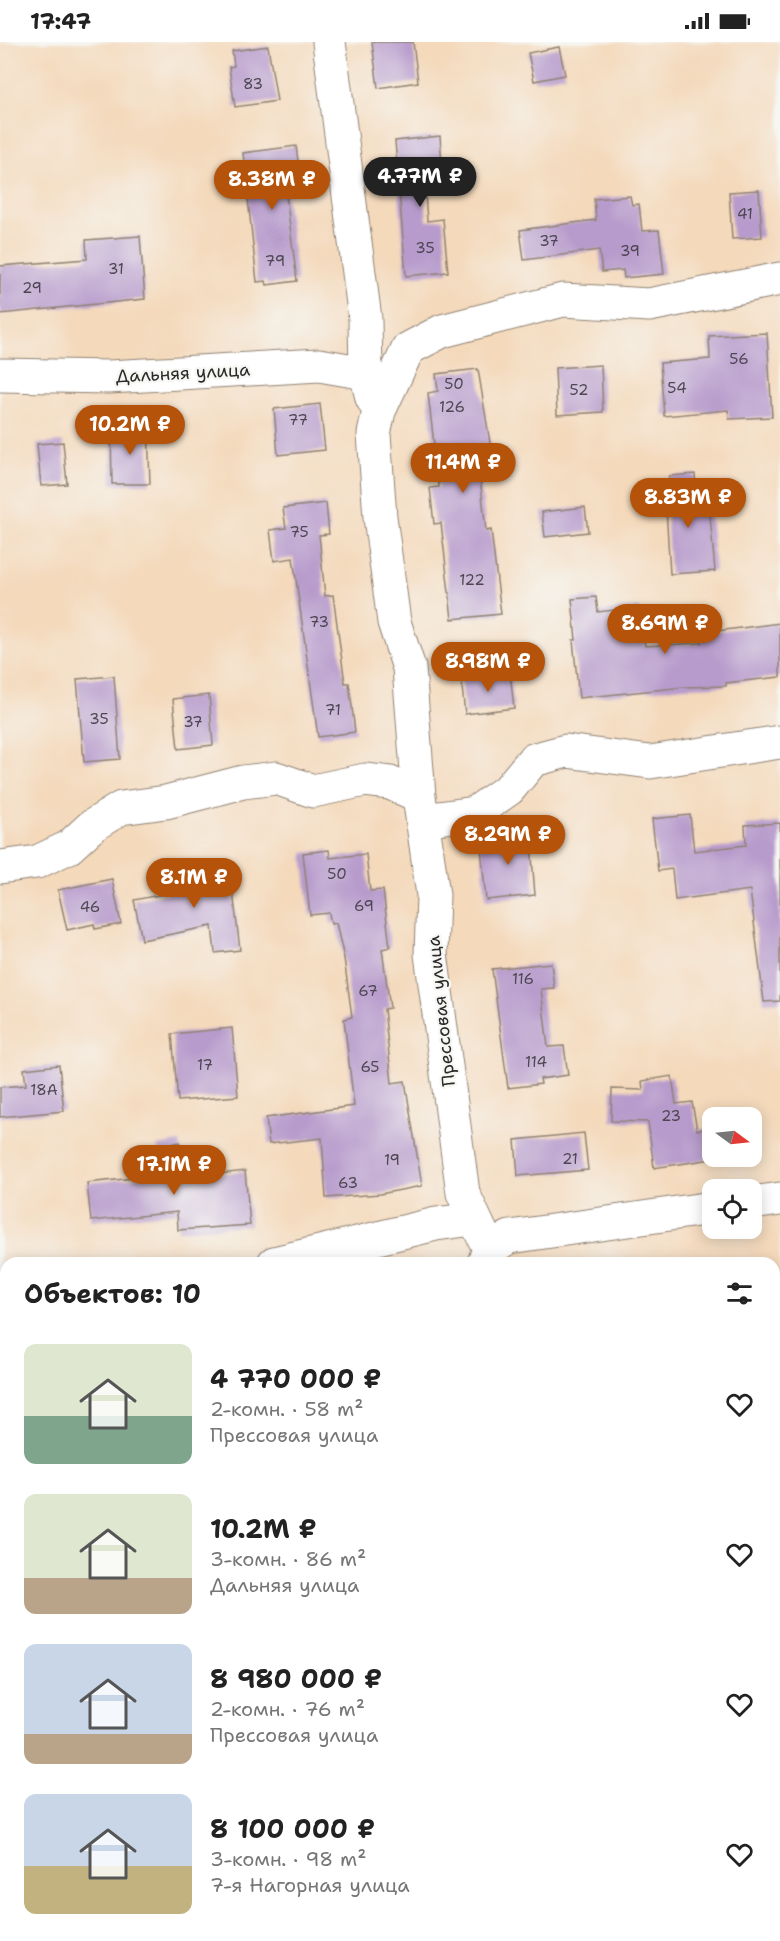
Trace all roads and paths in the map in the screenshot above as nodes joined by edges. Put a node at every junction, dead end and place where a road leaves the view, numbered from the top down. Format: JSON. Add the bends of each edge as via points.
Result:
{"nodes":[{"id":1,"x":329,"y":42,"type":"edge"},
{"id":2,"x":780,"y":279,"type":"edge"},
{"id":3,"x":366,"y":372,"type":"junction"},
{"id":4,"x":0,"y":375,"type":"edge"},
{"id":5,"x":379,"y":411,"type":"junction"},
{"id":6,"x":780,"y":742,"type":"edge"},
{"id":7,"x":421,"y":808,"type":"junction"},
{"id":8,"x":0,"y":867,"type":"edge"},
{"id":9,"x":780,"y":1199,"type":"edge"},
{"id":10,"x":762,"y":1202,"type":"edge"},
{"id":11,"x":702,"y":1209,"type":"edge"},
{"id":12,"x":473,"y":1219,"type":"junction"},
{"id":13,"x":487,"y":1256,"type":"edge"},
{"id":14,"x":299,"y":1257,"type":"edge"}],
"edges":[{"from":1,"to":3,"type":"street","name":"Прессовая улица","via":[[365,319]]},
{"from":2,"to":5,"type":"street","via":[[649,305],[563,300],[442,331],[408,349]]},
{"from":3,"to":4,"type":"street","name":"Дальняя улица","via":[[319,365],[109,377]]},
{"from":3,"to":5,"type":"street","name":"Прессовая улица"},
{"from":5,"to":7,"type":"street","name":"Прессовая улица","via":[[375,434],[380,517],[394,622],[409,668]]},
{"from":6,"to":7,"type":"street","via":[[650,762],[566,751],[533,760],[509,789],[475,813]]},
{"from":7,"to":8,"type":"street","via":[[390,783],[365,780],[313,791],[276,778],[243,782],[166,802],[121,808],[69,847],[37,862]]},
{"from":7,"to":12,"type":"street","name":"Прессовая улица","via":[[433,895],[431,954],[464,1193]]},
{"from":9,"to":10,"type":"street"},
{"from":11,"to":13,"type":"street","via":[[510,1237]]},
{"from":12,"to":13,"type":"street","name":"Прессовая улица"},
{"from":12,"to":14,"type":"street","via":[[435,1224]]}]}
